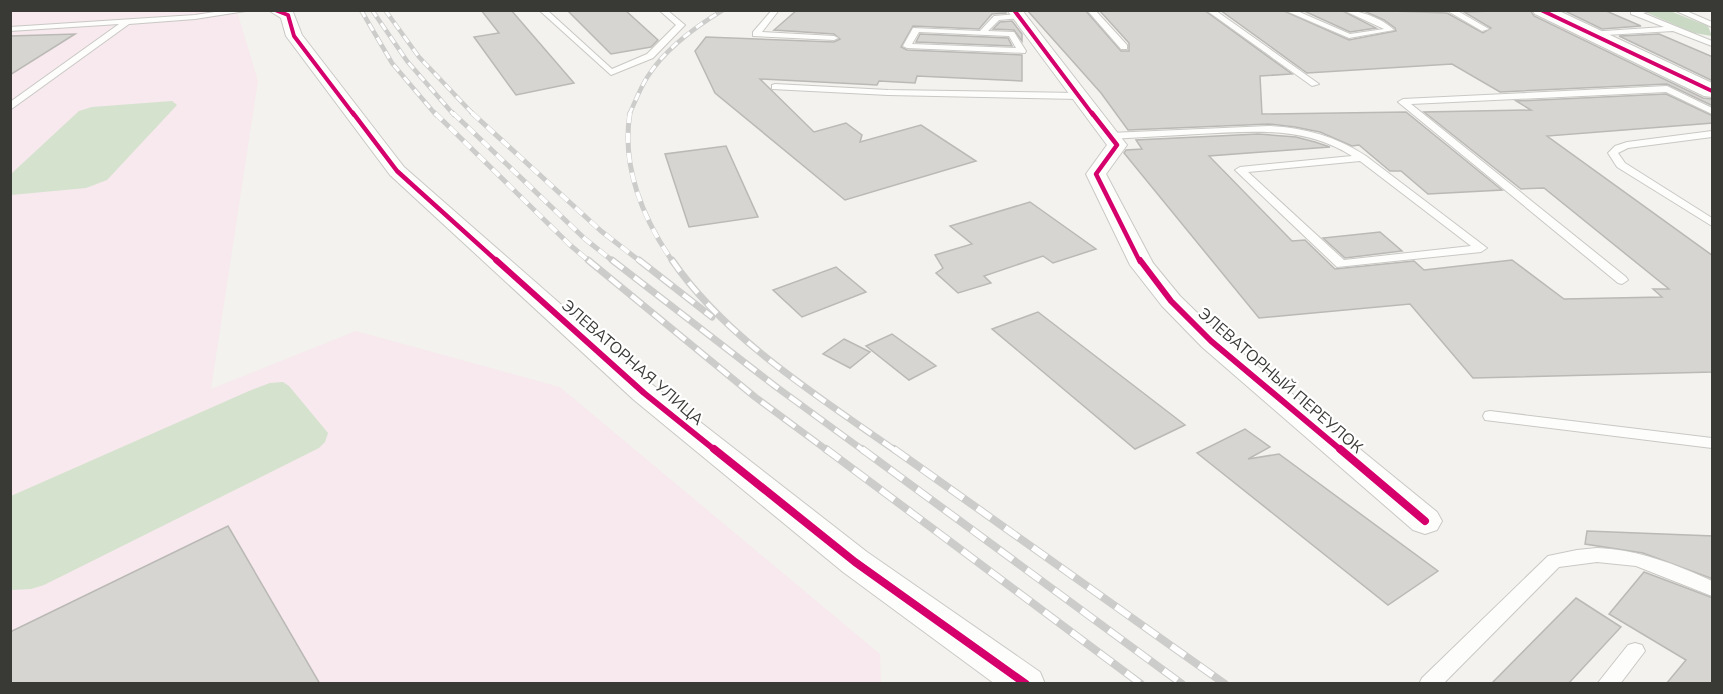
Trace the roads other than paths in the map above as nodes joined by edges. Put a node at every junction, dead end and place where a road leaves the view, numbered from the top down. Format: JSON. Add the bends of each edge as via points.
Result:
{"nodes":[{"id":1,"x":249,"y":10,"type":"edge"},
{"id":2,"x":275,"y":10,"type":"edge"},
{"id":3,"x":542,"y":10,"type":"edge"},
{"id":4,"x":662,"y":10,"type":"edge"},
{"id":5,"x":776,"y":10,"type":"edge"},
{"id":6,"x":1090,"y":10,"type":"edge"},
{"id":7,"x":1209,"y":10,"type":"edge"},
{"id":8,"x":1287,"y":10,"type":"edge"},
{"id":9,"x":1346,"y":10,"type":"edge"},
{"id":10,"x":1449,"y":10,"type":"edge"},
{"id":11,"x":1541,"y":10,"type":"edge"},
{"id":12,"x":1652,"y":10,"type":"edge"},
{"id":13,"x":1677,"y":10,"type":"edge"},
{"id":14,"x":214,"y":13,"type":"edge"},
{"id":15,"x":1017,"y":13,"type":"edge"},
{"id":16,"x":128,"y":21,"type":"junction"},
{"id":17,"x":1713,"y":25,"type":"edge"},
{"id":18,"x":1675,"y":28,"type":"junction"},
{"id":19,"x":10,"y":29,"type":"edge"},
{"id":20,"x":1485,"y":29,"type":"dead end"},
{"id":21,"x":982,"y":33,"type":"junction"},
{"id":22,"x":1589,"y":34,"type":"junction"},
{"id":23,"x":834,"y":38,"type":"dead end"},
{"id":24,"x":1713,"y":44,"type":"edge"},
{"id":25,"x":1124,"y":46,"type":"dead end"},
{"id":26,"x":1315,"y":84,"type":"dead end"},
{"id":27,"x":775,"y":87,"type":"dead end"},
{"id":28,"x":1713,"y":91,"type":"edge"},
{"id":29,"x":1078,"y":96,"type":"junction"},
{"id":30,"x":10,"y":107,"type":"edge"},
{"id":31,"x":1713,"y":111,"type":"edge"},
{"id":32,"x":1713,"y":134,"type":"edge"},
{"id":33,"x":1110,"y":136,"type":"junction"},
{"id":34,"x":1362,"y":158,"type":"junction"},
{"id":35,"x":1713,"y":223,"type":"edge"},
{"id":36,"x":1623,"y":280,"type":"dead end"},
{"id":37,"x":1490,"y":416,"type":"dead end"},
{"id":38,"x":1713,"y":443,"type":"edge"},
{"id":39,"x":1425,"y":521,"type":"dead end"},
{"id":40,"x":1713,"y":589,"type":"edge"},
{"id":41,"x":1635,"y":651,"type":"dead end"},
{"id":42,"x":1026,"y":684,"type":"edge"},
{"id":43,"x":1429,"y":684,"type":"edge"},
{"id":44,"x":1607,"y":684,"type":"edge"}],
"edges":[{"from":1,"to":14,"type":"lane"},
{"from":2,"to":42,"type":"street","name":"ЭЛЕВАТОРНАЯ УЛИЦА","via":[[288,15],[294,36],[397,171],[644,393],[855,562]]},
{"from":3,"to":4,"type":"lane","via":[[611,72],[650,56],[681,25]]},
{"from":5,"to":23,"type":"lane","via":[[756,34]]},
{"from":6,"to":25,"type":"lane"},
{"from":7,"to":26,"type":"lane"},
{"from":8,"to":9,"type":"lane","via":[[1349,36],[1390,30]]},
{"from":10,"to":20,"type":"lane"},
{"from":11,"to":22,"type":"street"},
{"from":12,"to":18,"type":"lane","via":[[1634,12]]},
{"from":13,"to":17,"type":"lane"},
{"from":14,"to":16,"type":"lane"},
{"from":15,"to":21,"type":"lane","via":[[997,18]]},
{"from":15,"to":29,"type":"street"},
{"from":16,"to":19,"type":"lane"},
{"from":16,"to":30,"type":"lane"},
{"from":18,"to":22,"type":"lane"},
{"from":18,"to":24,"type":"lane"},
{"from":21,"to":21,"type":"lane","via":[[916,30],[907,46],[1023,51],[1011,34]]},
{"from":22,"to":28,"type":"street"},
{"from":27,"to":29,"type":"lane","via":[[858,93]]},
{"from":29,"to":33,"type":"street"},
{"from":31,"to":36,"type":"lane","via":[[1667,89],[1403,102]]},
{"from":32,"to":35,"type":"lane","via":[[1627,145],[1613,153],[1621,165]]},
{"from":33,"to":34,"type":"lane","via":[[1286,129],[1335,141]]},
{"from":33,"to":39,"type":"street","name":"ЭЛЕВАТОРНЫЙ ПЕРЕУЛОК","via":[[1117,145],[1096,174],[1142,265],[1171,301],[1211,341]]},
{"from":34,"to":34,"type":"lane","via":[[1390,179],[1481,248],[1341,264],[1240,170]]},
{"from":37,"to":38,"type":"lane"},
{"from":40,"to":43,"type":"lane","via":[[1671,569],[1632,557],[1581,554],[1554,561]]},
{"from":41,"to":44,"type":"lane"}]}
